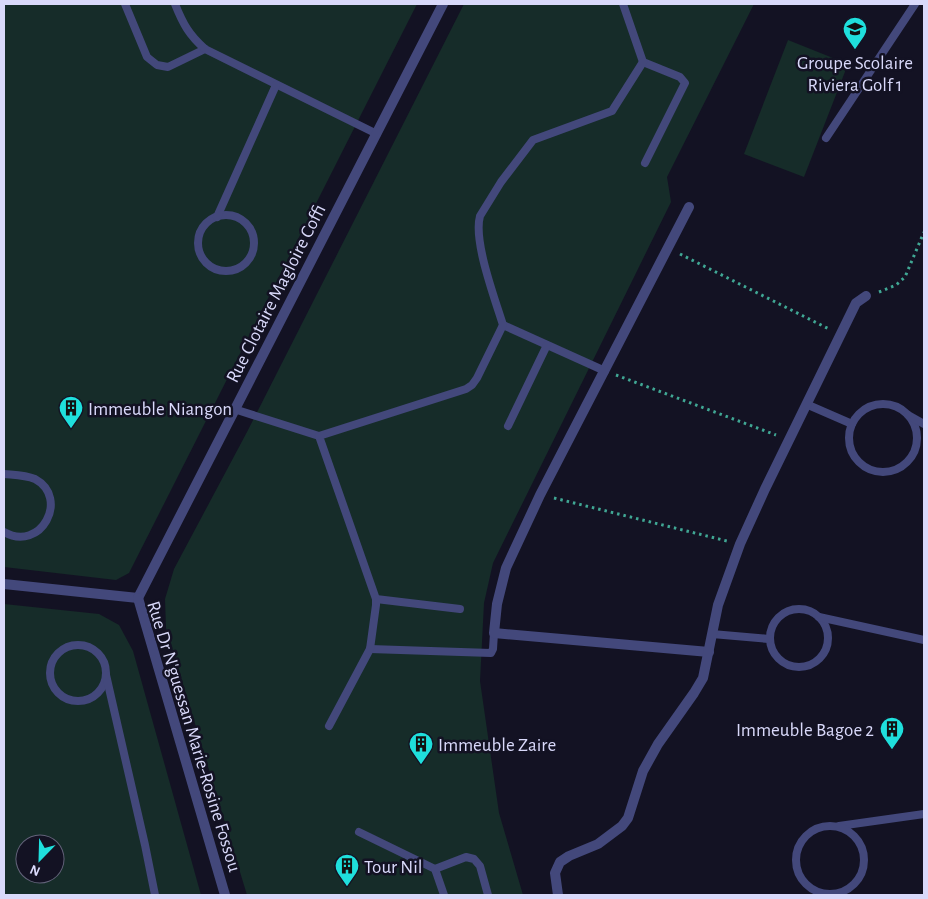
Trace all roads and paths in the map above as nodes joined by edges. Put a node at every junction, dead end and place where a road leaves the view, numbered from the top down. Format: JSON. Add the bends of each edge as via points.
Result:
{"nodes":[{"id":1,"x":125,"y":4,"type":"edge"},
{"id":2,"x":175,"y":4,"type":"edge"},
{"id":3,"x":443,"y":4,"type":"edge"},
{"id":4,"x":623,"y":4,"type":"edge"},
{"id":5,"x":914,"y":4,"type":"edge"},
{"id":6,"x":205,"y":49,"type":"junction"},
{"id":7,"x":644,"y":62,"type":"junction"},
{"id":8,"x":276,"y":85,"type":"junction"},
{"id":9,"x":377,"y":134,"type":"junction"},
{"id":10,"x":826,"y":138,"type":"dead end"},
{"id":11,"x":645,"y":163,"type":"dead end"},
{"id":12,"x":689,"y":207,"type":"dead end"},
{"id":13,"x":217,"y":217,"type":"junction"},
{"id":14,"x":924,"y":232,"type":"edge"},
{"id":15,"x":668,"y":248,"type":"junction"},
{"id":16,"x":866,"y":296,"type":"joint"},
{"id":17,"x":502,"y":326,"type":"junction"},
{"id":18,"x":840,"y":334,"type":"junction"},
{"id":19,"x":547,"y":345,"type":"junction"},
{"id":20,"x":605,"y":371,"type":"junction"},
{"id":21,"x":806,"y":404,"type":"junction"},
{"id":22,"x":234,"y":409,"type":"junction"},
{"id":23,"x":908,"y":415,"type":"junction"},
{"id":24,"x":852,"y":424,"type":"junction"},
{"id":25,"x":924,"y":424,"type":"edge"},
{"id":26,"x":508,"y":426,"type":"dead end"},
{"id":27,"x":319,"y":436,"type":"junction"},
{"id":28,"x":789,"y":440,"type":"junction"},
{"id":29,"x":4,"y":474,"type":"edge"},
{"id":30,"x":540,"y":495,"type":"junction"},
{"id":31,"x":4,"y":532,"type":"edge"},
{"id":32,"x":740,"y":544,"type":"junction"},
{"id":33,"x":4,"y":584,"type":"edge"},
{"id":34,"x":138,"y":598,"type":"junction"},
{"id":35,"x":376,"y":599,"type":"junction"},
{"id":36,"x":460,"y":609,"type":"dead end"},
{"id":37,"x":819,"y":617,"type":"junction"},
{"id":38,"x":494,"y":633,"type":"junction"},
{"id":39,"x":712,"y":634,"type":"junction"},
{"id":40,"x":769,"y":639,"type":"junction"},
{"id":41,"x":924,"y":640,"type":"edge"},
{"id":42,"x":370,"y":649,"type":"junction"},
{"id":43,"x":709,"y":652,"type":"junction"},
{"id":44,"x":106,"y":675,"type":"junction"},
{"id":45,"x":329,"y":726,"type":"dead end"},
{"id":46,"x":924,"y":814,"type":"edge"},
{"id":47,"x":837,"y":826,"type":"junction"},
{"id":48,"x":359,"y":832,"type":"dead end"},
{"id":49,"x":435,"y":868,"type":"junction"},
{"id":50,"x":155,"y":895,"type":"edge"},
{"id":51,"x":225,"y":895,"type":"edge"},
{"id":52,"x":444,"y":895,"type":"edge"},
{"id":53,"x":488,"y":895,"type":"edge"},
{"id":54,"x":558,"y":895,"type":"edge"}],
"edges":[{"from":1,"to":6,"type":"lane","via":[[147,57],[157,65],[168,67]]},
{"from":2,"to":6,"type":"lane","via":[[185,28]]},
{"from":3,"to":9,"type":"street","name":"Rue Clotaire Magloire Coffi"},
{"from":4,"to":7,"type":"lane"},
{"from":5,"to":10,"type":"lane"},
{"from":6,"to":8,"type":"lane"},
{"from":7,"to":11,"type":"lane","via":[[680,77],[685,83]]},
{"from":7,"to":17,"type":"lane","via":[[612,111],[533,140],[480,216],[481,248]]},
{"from":8,"to":9,"type":"lane"},
{"from":8,"to":13,"type":"lane"},
{"from":9,"to":22,"type":"street","name":"Rue Clotaire Magloire Coffi"},
{"from":12,"to":15,"type":"street"},
{"from":13,"to":13,"type":"lane","via":[[201,231],[200,252],[215,268],[225,271],[236,269],[246,264],[252,255],[253,233],[238,218],[228,215]]},
{"from":14,"to":16,"type":"path","via":[[905,277],[896,285]]},
{"from":15,"to":18,"type":"path"},
{"from":15,"to":20,"type":"street"},
{"from":16,"to":18,"type":"street","via":[[856,303]]},
{"from":17,"to":19,"type":"lane"},
{"from":17,"to":27,"type":"lane","via":[[472,385]]},
{"from":18,"to":21,"type":"street"},
{"from":19,"to":20,"type":"lane"},
{"from":19,"to":26,"type":"lane"},
{"from":20,"to":28,"type":"path"},
{"from":20,"to":30,"type":"street"},
{"from":21,"to":24,"type":"lane"},
{"from":21,"to":28,"type":"street"},
{"from":22,"to":27,"type":"lane"},
{"from":22,"to":34,"type":"street","name":"Rue Clotaire Magloire Coffi"},
{"from":23,"to":24,"type":"lane","via":[[884,404],[871,406]]},
{"from":23,"to":24,"type":"lane","via":[[915,427],[914,453],[906,464],[895,470],[881,472],[868,469],[858,461],[851,450]]},
{"from":23,"to":25,"type":"lane"},
{"from":27,"to":35,"type":"lane"},
{"from":28,"to":32,"type":"street"},
{"from":29,"to":31,"type":"lane","via":[[36,480],[50,498],[51,510],[47,521],[29,536],[17,537]]},
{"from":30,"to":32,"type":"path"},
{"from":30,"to":38,"type":"street","via":[[506,568]]},
{"from":32,"to":39,"type":"street","via":[[718,605]]},
{"from":33,"to":34,"type":"street","name":"Rue Dr N'guessan Marie-Rosine Fossou"},
{"from":34,"to":51,"type":"street","name":"Rue Dr N'guessan Marie-Rosine Fossou"},
{"from":35,"to":36,"type":"lane"},
{"from":35,"to":42,"type":"lane"},
{"from":37,"to":40,"type":"lane","via":[[810,611],[787,611],[771,628]]},
{"from":37,"to":40,"type":"lane","via":[[829,638],[821,659],[811,665],[800,668],[779,660]]},
{"from":37,"to":41,"type":"lane"},
{"from":38,"to":42,"type":"lane","via":[[491,653]]},
{"from":38,"to":43,"type":"street"},
{"from":39,"to":40,"type":"lane"},
{"from":39,"to":43,"type":"street"},
{"from":42,"to":45,"type":"lane"},
{"from":43,"to":54,"type":"street","via":[[703,678],[643,772],[628,818],[598,844],[560,862],[555,872]]},
{"from":44,"to":44,"type":"lane","via":[[100,655],[81,645],[60,651],[50,670],[57,690],[76,700],[96,694]]},
{"from":44,"to":50,"type":"lane"},
{"from":46,"to":47,"type":"lane"},
{"from":47,"to":47,"type":"lane","via":[[824,826],[812,831],[802,840],[797,852],[796,866],[802,878],[811,888],[823,893],[849,888],[863,867],[864,854],[859,841]]},
{"from":48,"to":49,"type":"lane"},
{"from":49,"to":52,"type":"lane"},
{"from":49,"to":53,"type":"lane","via":[[466,857],[474,859],[480,866]]}]}
